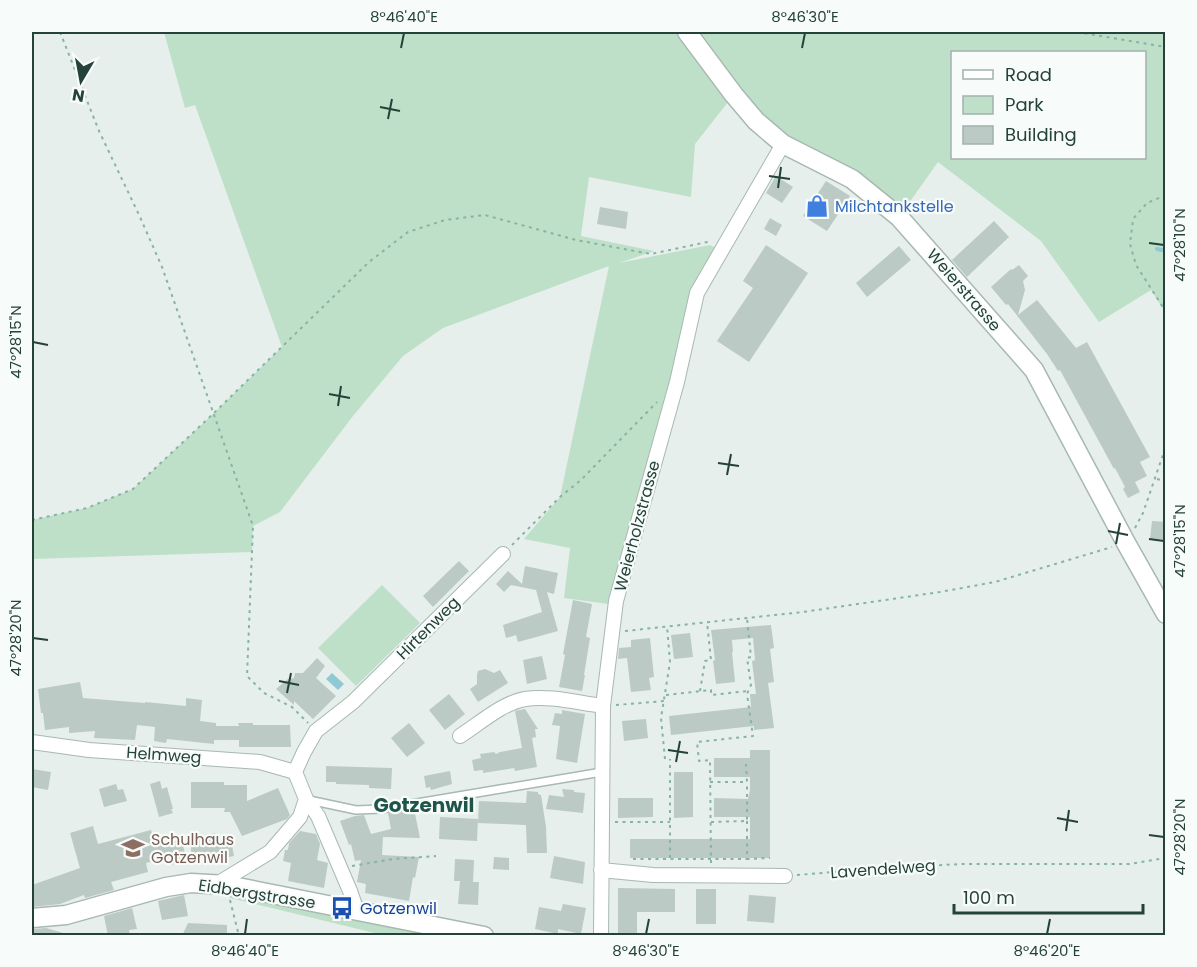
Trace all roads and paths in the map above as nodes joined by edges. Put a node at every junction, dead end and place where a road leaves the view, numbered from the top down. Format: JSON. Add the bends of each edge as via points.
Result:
{"nodes":[{"id":1,"x":60,"y":32,"type":"edge"},
{"id":2,"x":687,"y":32,"type":"edge"},
{"id":3,"x":1077,"y":32,"type":"edge"},
{"id":4,"x":1166,"y":47,"type":"edge"},
{"id":5,"x":783,"y":144,"type":"junction"},
{"id":6,"x":1166,"y":195,"type":"edge"},
{"id":7,"x":730,"y":238,"type":"junction"},
{"id":8,"x":1166,"y":312,"type":"edge"},
{"id":9,"x":676,"y":382,"type":"junction"},
{"id":10,"x":214,"y":413,"type":"junction"},
{"id":11,"x":1166,"y":446,"type":"edge"},
{"id":12,"x":1155,"y":479,"type":"junction"},
{"id":13,"x":1166,"y":481,"type":"edge"},
{"id":14,"x":32,"y":520,"type":"edge"},
{"id":15,"x":1126,"y":543,"type":"junction"},
{"id":16,"x":503,"y":554,"type":"joint"},
{"id":17,"x":1166,"y":614,"type":"edge"},
{"id":18,"x":747,"y":618,"type":"junction"},
{"id":19,"x":706,"y":622,"type":"junction"},
{"id":20,"x":667,"y":626,"type":"junction"},
{"id":21,"x":612,"y":632,"type":"junction"},
{"id":22,"x":700,"y":691,"type":"junction"},
{"id":23,"x":748,"y":691,"type":"junction"},
{"id":24,"x":665,"y":695,"type":"junction"},
{"id":25,"x":664,"y":701,"type":"junction"},
{"id":26,"x":603,"y":706,"type":"junction"},
{"id":27,"x":316,"y":732,"type":"junction"},
{"id":28,"x":460,"y":736,"type":"dead end"},
{"id":29,"x":32,"y":742,"type":"edge"},
{"id":30,"x":746,"y":765,"type":"dead end"},
{"id":31,"x":295,"y":772,"type":"junction"},
{"id":32,"x":602,"y":772,"type":"junction"},
{"id":33,"x":710,"y":782,"type":"junction"},
{"id":34,"x":747,"y":782,"type":"junction"},
{"id":35,"x":306,"y":799,"type":"junction"},
{"id":36,"x":602,"y":821,"type":"junction"},
{"id":37,"x":747,"y":821,"type":"junction"},
{"id":38,"x":669,"y":822,"type":"junction"},
{"id":39,"x":711,"y":822,"type":"junction"},
{"id":40,"x":436,"y":856,"type":"dead end"},
{"id":41,"x":747,"y":858,"type":"junction"},
{"id":42,"x":770,"y":858,"type":"dead end"},
{"id":43,"x":1166,"y":858,"type":"edge"},
{"id":44,"x":629,"y":859,"type":"dead end"},
{"id":45,"x":669,"y":859,"type":"junction"},
{"id":46,"x":711,"y":859,"type":"junction"},
{"id":47,"x":340,"y":868,"type":"junction"},
{"id":48,"x":601,"y":870,"type":"junction"},
{"id":49,"x":785,"y":876,"type":"joint"},
{"id":50,"x":222,"y":885,"type":"junction"},
{"id":51,"x":357,"y":911,"type":"junction"},
{"id":52,"x":32,"y":918,"type":"edge"},
{"id":53,"x":1052,"y":930,"type":"dead end"},
{"id":54,"x":239,"y":936,"type":"edge"},
{"id":55,"x":484,"y":936,"type":"edge"},
{"id":56,"x":601,"y":936,"type":"edge"},
{"id":57,"x":1052,"y":936,"type":"edge"}],
"edges":[{"from":1,"to":10,"type":"path","via":[[99,131],[162,267]]},
{"from":2,"to":5,"type":"street","name":"Weierstrasse","via":[[756,121]]},
{"from":3,"to":4,"type":"path"},
{"from":5,"to":7,"type":"street","name":"Weierholzstrasse"},
{"from":5,"to":15,"type":"street","name":"Weierstrasse","via":[[852,179],[899,217],[1034,370]]},
{"from":6,"to":8,"type":"path","via":[[1147,203],[1133,219],[1130,244],[1136,265]]},
{"from":7,"to":9,"type":"street","name":"Weierholzstrasse","via":[[697,292]]},
{"from":7,"to":10,"type":"path","via":[[651,254],[576,240],[485,215],[445,219],[408,232],[369,262]]},
{"from":9,"to":16,"type":"path"},
{"from":9,"to":21,"type":"street","name":"Weierholzstrasse","via":[[616,601]]},
{"from":10,"to":14,"type":"path","via":[[132,489],[87,508]]},
{"from":10,"to":27,"type":"path","via":[[253,526],[247,676],[264,693],[292,707]]},
{"from":11,"to":12,"type":"path"},
{"from":12,"to":13,"type":"path"},
{"from":12,"to":15,"type":"path","via":[[1143,513]]},
{"from":15,"to":17,"type":"street","name":"Weierstrasse"},
{"from":15,"to":18,"type":"path","via":[[984,584]]},
{"from":16,"to":27,"type":"street","name":"Hirtenweg","via":[[353,702]]},
{"from":18,"to":19,"type":"path"},
{"from":18,"to":23,"type":"path","via":[[751,657],[747,658],[751,685]]},
{"from":19,"to":20,"type":"path"},
{"from":19,"to":22,"type":"path","via":[[711,660],[705,661]]},
{"from":20,"to":21,"type":"path"},
{"from":20,"to":24,"type":"path","via":[[670,662]]},
{"from":21,"to":26,"type":"street","name":"Weierholzstrasse"},
{"from":22,"to":23,"type":"path","via":[[711,690],[711,695]]},
{"from":22,"to":24,"type":"path"},
{"from":23,"to":33,"type":"path","via":[[753,736],[697,742],[699,761],[710,760]]},
{"from":24,"to":25,"type":"path"},
{"from":25,"to":26,"type":"path"},
{"from":25,"to":38,"type":"path","via":[[661,718],[668,759]]},
{"from":26,"to":28,"type":"street","via":[[548,698],[523,699]]},
{"from":26,"to":32,"type":"street","name":"Weierholzstrasse"},
{"from":27,"to":31,"type":"street","name":"Hirtenweg"},
{"from":29,"to":31,"type":"street","name":"Helmweg","via":[[260,762]]},
{"from":30,"to":34,"type":"path"},
{"from":31,"to":35,"type":"street"},
{"from":32,"to":35,"type":"lane","via":[[381,809],[356,810]]},
{"from":32,"to":36,"type":"street","name":"Weierholzstrasse"},
{"from":33,"to":34,"type":"path"},
{"from":33,"to":39,"type":"path"},
{"from":34,"to":37,"type":"path"},
{"from":35,"to":47,"type":"street","via":[[318,816]]},
{"from":35,"to":50,"type":"street","via":[[300,817],[270,852]]},
{"from":36,"to":38,"type":"path"},
{"from":36,"to":48,"type":"street","name":"Weierholzstrasse"},
{"from":37,"to":39,"type":"path"},
{"from":37,"to":41,"type":"path"},
{"from":38,"to":45,"type":"path"},
{"from":39,"to":46,"type":"path"},
{"from":40,"to":47,"type":"path"},
{"from":41,"to":42,"type":"path"},
{"from":41,"to":46,"type":"path"},
{"from":43,"to":49,"type":"path","name":"Lavendelweg","via":[[1129,864],[962,864]]},
{"from":44,"to":45,"type":"path"},
{"from":45,"to":46,"type":"path"},
{"from":47,"to":51,"type":"street"},
{"from":48,"to":49,"type":"street","via":[[653,875]]},
{"from":48,"to":56,"type":"street","name":"Weierholzstrasse"},
{"from":50,"to":51,"type":"street","name":"Eidbergstrasse"},
{"from":50,"to":52,"type":"street","name":"Eidbergstrasse","via":[[190,883],[166,887],[66,915]]},
{"from":50,"to":54,"type":"path"},
{"from":51,"to":55,"type":"street","name":"Eidbergstrasse"},
{"from":53,"to":57,"type":"path"}]}
